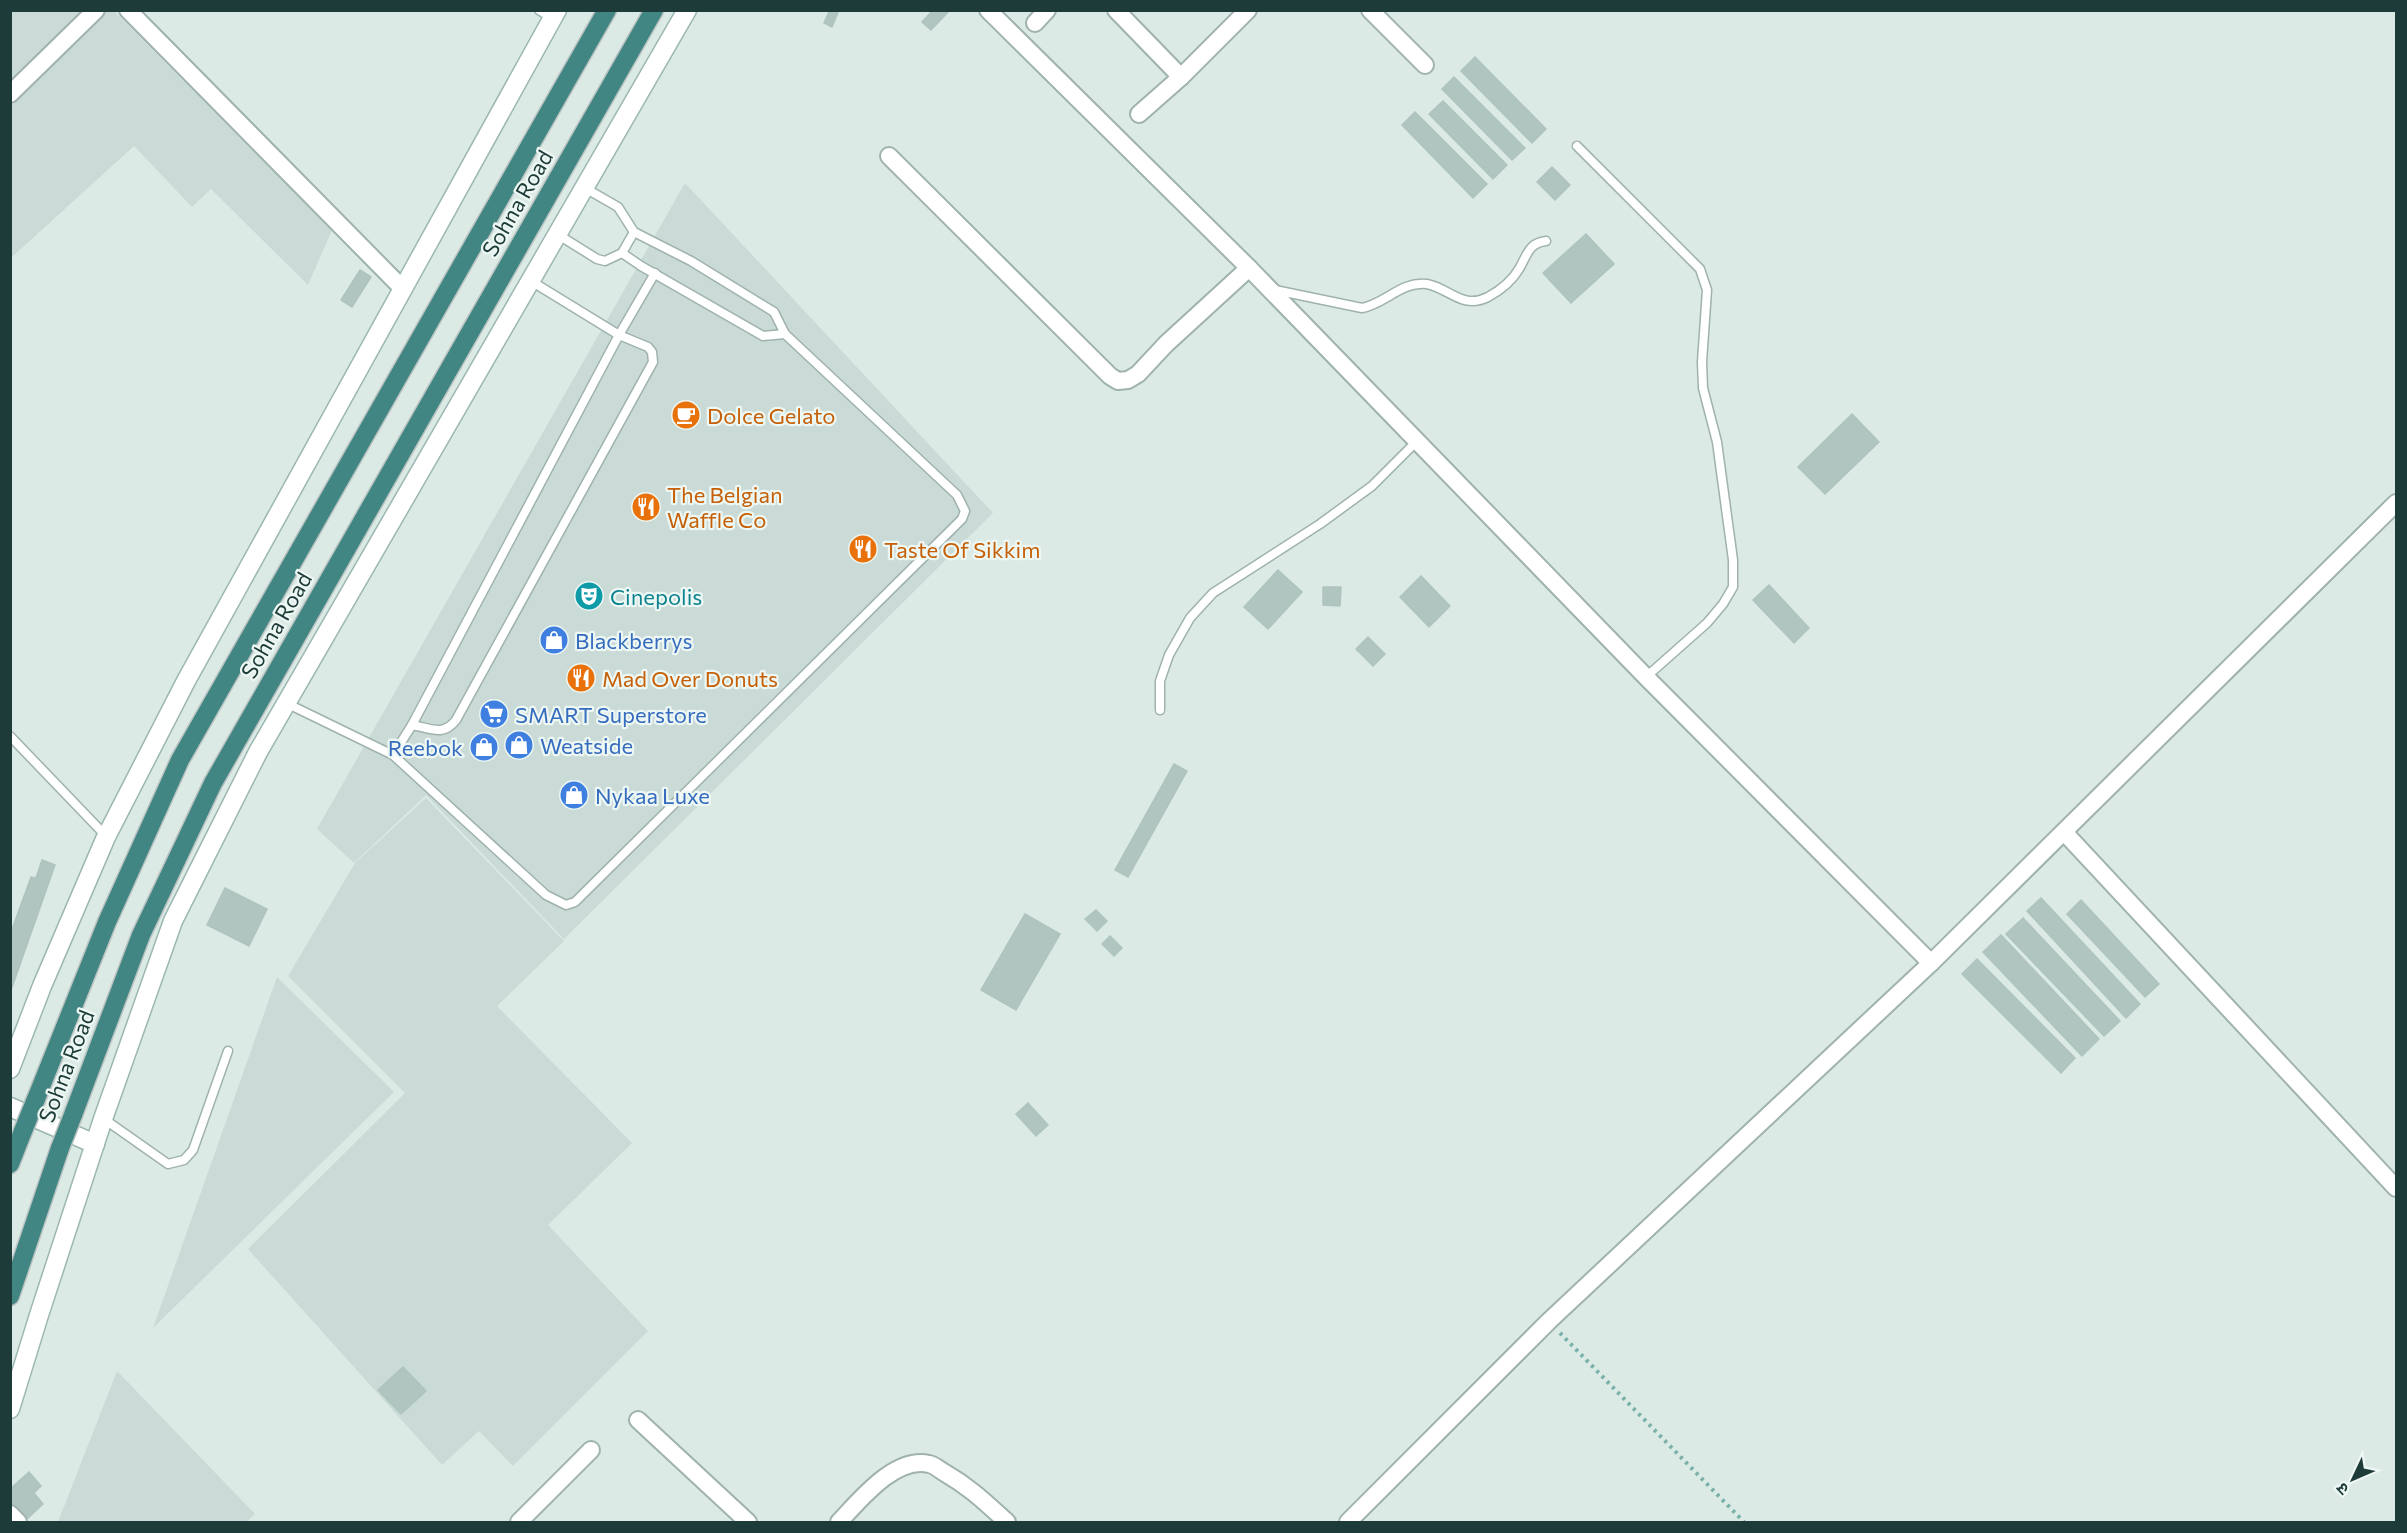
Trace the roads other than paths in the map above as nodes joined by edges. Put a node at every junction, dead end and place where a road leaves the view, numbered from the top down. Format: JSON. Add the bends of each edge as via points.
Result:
{"nodes":[{"id":1,"x":96,"y":10,"type":"edge"},
{"id":2,"x":128,"y":10,"type":"edge"},
{"id":3,"x":607,"y":10,"type":"edge"},
{"id":4,"x":988,"y":10,"type":"edge"},
{"id":5,"x":1047,"y":10,"type":"edge"},
{"id":6,"x":1116,"y":10,"type":"edge"},
{"id":7,"x":1248,"y":10,"type":"edge"},
{"id":8,"x":1370,"y":10,"type":"edge"},
{"id":9,"x":686,"y":11,"type":"edge"},
{"id":10,"x":550,"y":13,"type":"edge"},
{"id":11,"x":652,"y":14,"type":"edge"},
{"id":12,"x":1035,"y":22,"type":"dead end"},
{"id":13,"x":1425,"y":65,"type":"dead end"},
{"id":14,"x":1181,"y":77,"type":"junction"},
{"id":15,"x":10,"y":94,"type":"edge"},
{"id":16,"x":1139,"y":114,"type":"dead end"},
{"id":17,"x":1576,"y":146,"type":"dead end"},
{"id":18,"x":890,"y":156,"type":"dead end"},
{"id":19,"x":585,"y":188,"type":"junction"},
{"id":20,"x":634,"y":232,"type":"junction"},
{"id":21,"x":557,"y":234,"type":"junction"},
{"id":22,"x":1546,"y":241,"type":"dead end"},
{"id":23,"x":622,"y":253,"type":"junction"},
{"id":24,"x":1249,"y":268,"type":"junction"},
{"id":25,"x":655,"y":273,"type":"junction"},
{"id":26,"x":530,"y":281,"type":"junction"},
{"id":27,"x":403,"y":289,"type":"junction"},
{"id":28,"x":1269,"y":289,"type":"junction"},
{"id":29,"x":785,"y":334,"type":"junction"},
{"id":30,"x":619,"y":335,"type":"junction"},
{"id":31,"x":1417,"y":441,"type":"junction"},
{"id":32,"x":2397,"y":503,"type":"edge"},
{"id":33,"x":1646,"y":677,"type":"junction"},
{"id":34,"x":286,"y":703,"type":"junction"},
{"id":35,"x":1160,"y":710,"type":"dead end"},
{"id":36,"x":412,"y":725,"type":"junction"},
{"id":37,"x":10,"y":736,"type":"edge"},
{"id":38,"x":393,"y":755,"type":"junction"},
{"id":39,"x":2064,"y":832,"type":"junction"},
{"id":40,"x":106,"y":837,"type":"junction"},
{"id":41,"x":1931,"y":963,"type":"junction"},
{"id":42,"x":228,"y":1051,"type":"dead end"},
{"id":43,"x":10,"y":1069,"type":"edge"},
{"id":44,"x":10,"y":1107,"type":"edge"},
{"id":45,"x":103,"y":1119,"type":"junction"},
{"id":46,"x":95,"y":1144,"type":"junction"},
{"id":47,"x":10,"y":1164,"type":"edge"},
{"id":48,"x":2397,"y":1188,"type":"edge"},
{"id":49,"x":10,"y":1296,"type":"edge"},
{"id":50,"x":10,"y":1409,"type":"edge"},
{"id":51,"x":638,"y":1420,"type":"dead end"},
{"id":52,"x":591,"y":1450,"type":"dead end"},
{"id":53,"x":10,"y":1514,"type":"edge"},
{"id":54,"x":18,"y":1522,"type":"edge"},
{"id":55,"x":519,"y":1522,"type":"edge"},
{"id":56,"x":748,"y":1522,"type":"edge"},
{"id":57,"x":839,"y":1522,"type":"edge"},
{"id":58,"x":1007,"y":1522,"type":"edge"},
{"id":59,"x":1348,"y":1522,"type":"edge"}],
"edges":[{"from":1,"to":15,"type":"street"},
{"from":2,"to":27,"type":"street"},
{"from":3,"to":47,"type":"highway","name":"Sohna Road","bridge":true,"via":[[180,760],[107,922]]},
{"from":4,"to":24,"type":"street"},
{"from":5,"to":12,"type":"street"},
{"from":6,"to":14,"type":"street"},
{"from":7,"to":14,"type":"street"},
{"from":8,"to":13,"type":"street"},
{"from":9,"to":19,"type":"main road"},
{"from":10,"to":27,"type":"main road"},
{"from":11,"to":49,"type":"highway","name":"Sohna Road","bridge":true,"via":[[213,783],[141,935],[60,1148]]},
{"from":14,"to":16,"type":"street"},
{"from":17,"to":33,"type":"lane","via":[[1700,269],[1707,290],[1703,388],[1717,442],[1733,587],[1707,623]]},
{"from":18,"to":24,"type":"street","via":[[1118,381],[1138,374]]},
{"from":19,"to":20,"type":"lane","via":[[618,207]]},
{"from":19,"to":21,"type":"main road"},
{"from":20,"to":23,"type":"lane"},
{"from":20,"to":29,"type":"lane","via":[[691,261],[774,312]]},
{"from":21,"to":23,"type":"lane","via":[[597,259],[605,261]]},
{"from":21,"to":26,"type":"main road"},
{"from":22,"to":28,"type":"lane","via":[[1528,250],[1519,270],[1499,291],[1474,301],[1456,299],[1425,284],[1413,284],[1362,308]]},
{"from":23,"to":25,"type":"lane"},
{"from":24,"to":28,"type":"street"},
{"from":25,"to":29,"type":"lane","via":[[763,336]]},
{"from":25,"to":30,"type":"lane"},
{"from":26,"to":30,"type":"lane"},
{"from":26,"to":34,"type":"main road"},
{"from":27,"to":40,"type":"main road","via":[[186,681]]},
{"from":28,"to":31,"type":"street"},
{"from":29,"to":38,"type":"lane","via":[[957,495],[965,511],[962,519],[575,902],[566,905],[546,895]]},
{"from":30,"to":36,"type":"lane"},
{"from":30,"to":36,"type":"lane","via":[[652,352],[653,362],[638,391],[456,720],[444,730]]},
{"from":31,"to":33,"type":"street"},
{"from":31,"to":35,"type":"lane","via":[[1372,486],[1212,593],[1190,618],[1169,655],[1160,681]]},
{"from":32,"to":39,"type":"street"},
{"from":33,"to":41,"type":"street"},
{"from":34,"to":38,"type":"lane"},
{"from":34,"to":45,"type":"main road","via":[[173,921]]},
{"from":36,"to":38,"type":"lane"},
{"from":37,"to":40,"type":"lane"},
{"from":39,"to":41,"type":"street"},
{"from":39,"to":48,"type":"street"},
{"from":40,"to":43,"type":"main road"},
{"from":41,"to":59,"type":"street","via":[[1549,1322]]},
{"from":42,"to":45,"type":"lane","via":[[193,1150],[184,1161],[168,1164]]},
{"from":44,"to":46,"type":"main road"},
{"from":45,"to":46,"type":"main road"},
{"from":46,"to":50,"type":"main road"},
{"from":51,"to":56,"type":"street"},
{"from":52,"to":55,"type":"street"},
{"from":53,"to":54,"type":"street"},
{"from":57,"to":58,"type":"street","via":[[868,1491],[894,1471],[930,1464],[973,1490]]}]}
